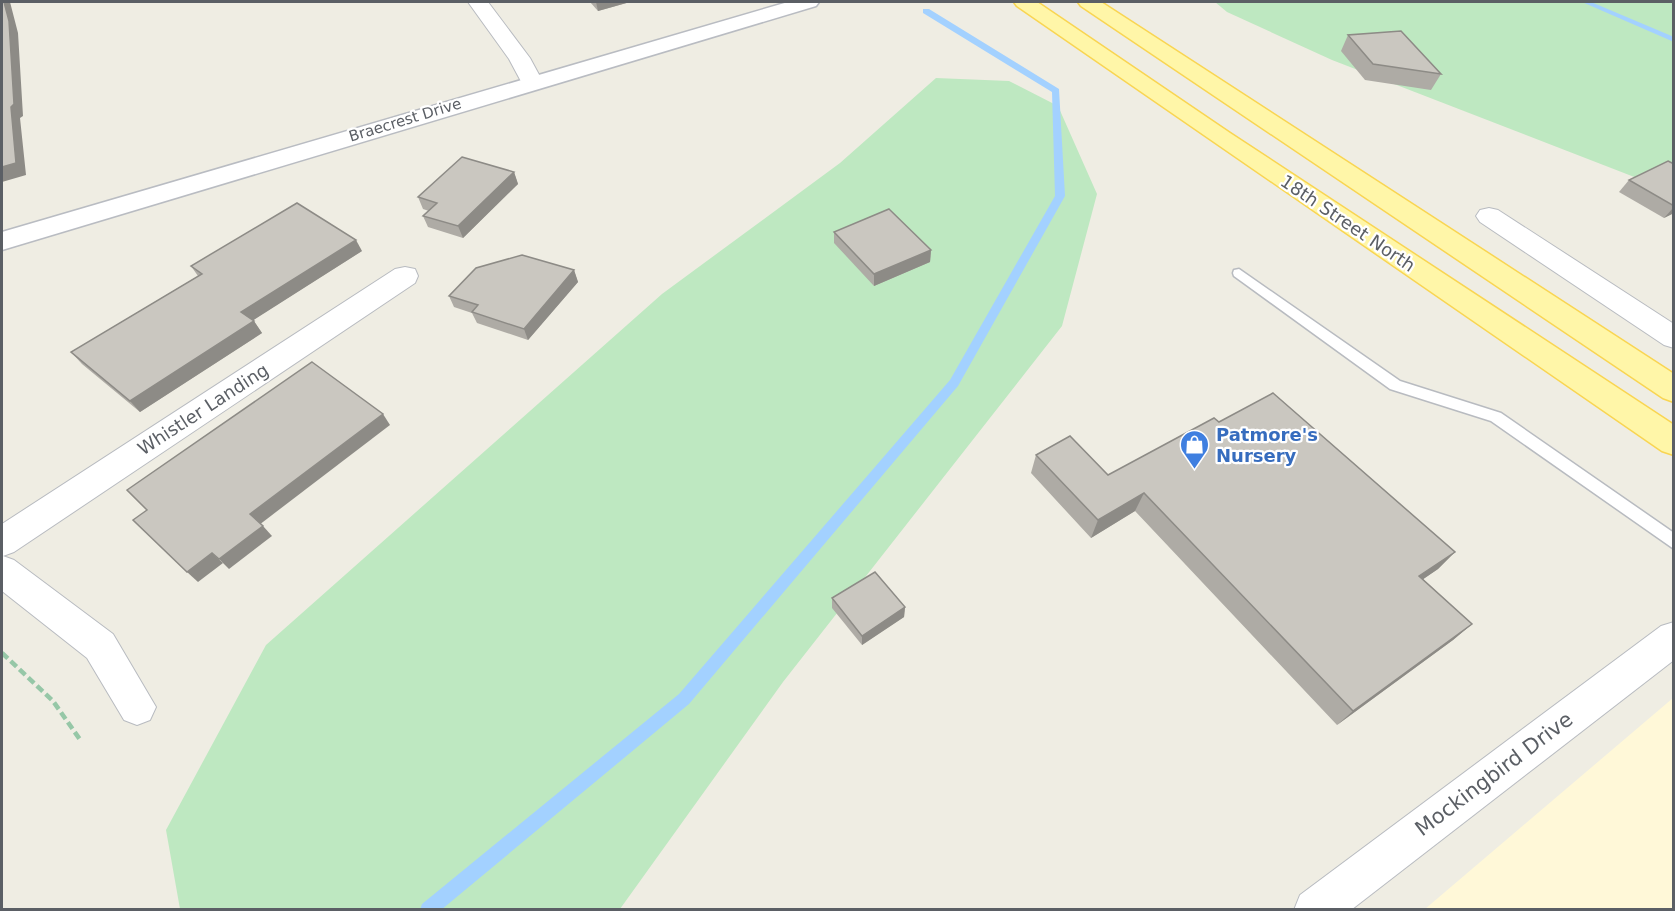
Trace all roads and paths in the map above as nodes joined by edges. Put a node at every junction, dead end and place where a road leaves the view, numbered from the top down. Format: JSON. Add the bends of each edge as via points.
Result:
{"nodes":[{"id":1,"x":478,"y":2,"type":"edge"},
{"id":2,"x":809,"y":2,"type":"edge"},
{"id":3,"x":1011,"y":2,"type":"edge"},
{"id":4,"x":1088,"y":2,"type":"edge"},
{"id":5,"x":1032,"y":7,"type":"edge"},
{"id":6,"x":532,"y":82,"type":"junction"},
{"id":7,"x":1489,"y":216,"type":"dead end"},
{"id":8,"x":2,"y":241,"type":"edge"},
{"id":9,"x":1239,"y":273,"type":"dead end"},
{"id":10,"x":405,"y":276,"type":"dead end"},
{"id":11,"x":1674,"y":338,"type":"edge"},
{"id":12,"x":1674,"y":390,"type":"edge"},
{"id":13,"x":1674,"y":442,"type":"edge"},
{"id":14,"x":2,"y":542,"type":"edge"},
{"id":15,"x":1674,"y":542,"type":"edge"},
{"id":16,"x":2,"y":571,"type":"edge"},
{"id":17,"x":1674,"y":638,"type":"edge"},
{"id":18,"x":2,"y":653,"type":"edge"},
{"id":19,"x":137,"y":707,"type":"dead end"},
{"id":20,"x":81,"y":741,"type":"dead end"},
{"id":21,"x":1315,"y":909,"type":"edge"}],
"edges":[{"from":1,"to":6,"type":"street"},
{"from":2,"to":6,"type":"street","name":"Braecrest Drive"},
{"from":3,"to":5,"type":"main road","name":"18th Street North"},
{"from":4,"to":12,"type":"main road"},
{"from":5,"to":13,"type":"main road","name":"18th Street North"},
{"from":6,"to":8,"type":"street","name":"Braecrest Drive"},
{"from":7,"to":11,"type":"street"},
{"from":9,"to":15,"type":"lane","via":[[1395,385],[1496,417]]},
{"from":10,"to":14,"type":"street","name":"Whistler Landing"},
{"from":16,"to":19,"type":"street","via":[[100,646]]},
{"from":17,"to":21,"type":"street","name":"Mockingbird Drive"},
{"from":18,"to":20,"type":"path","via":[[53,701]]}]}
